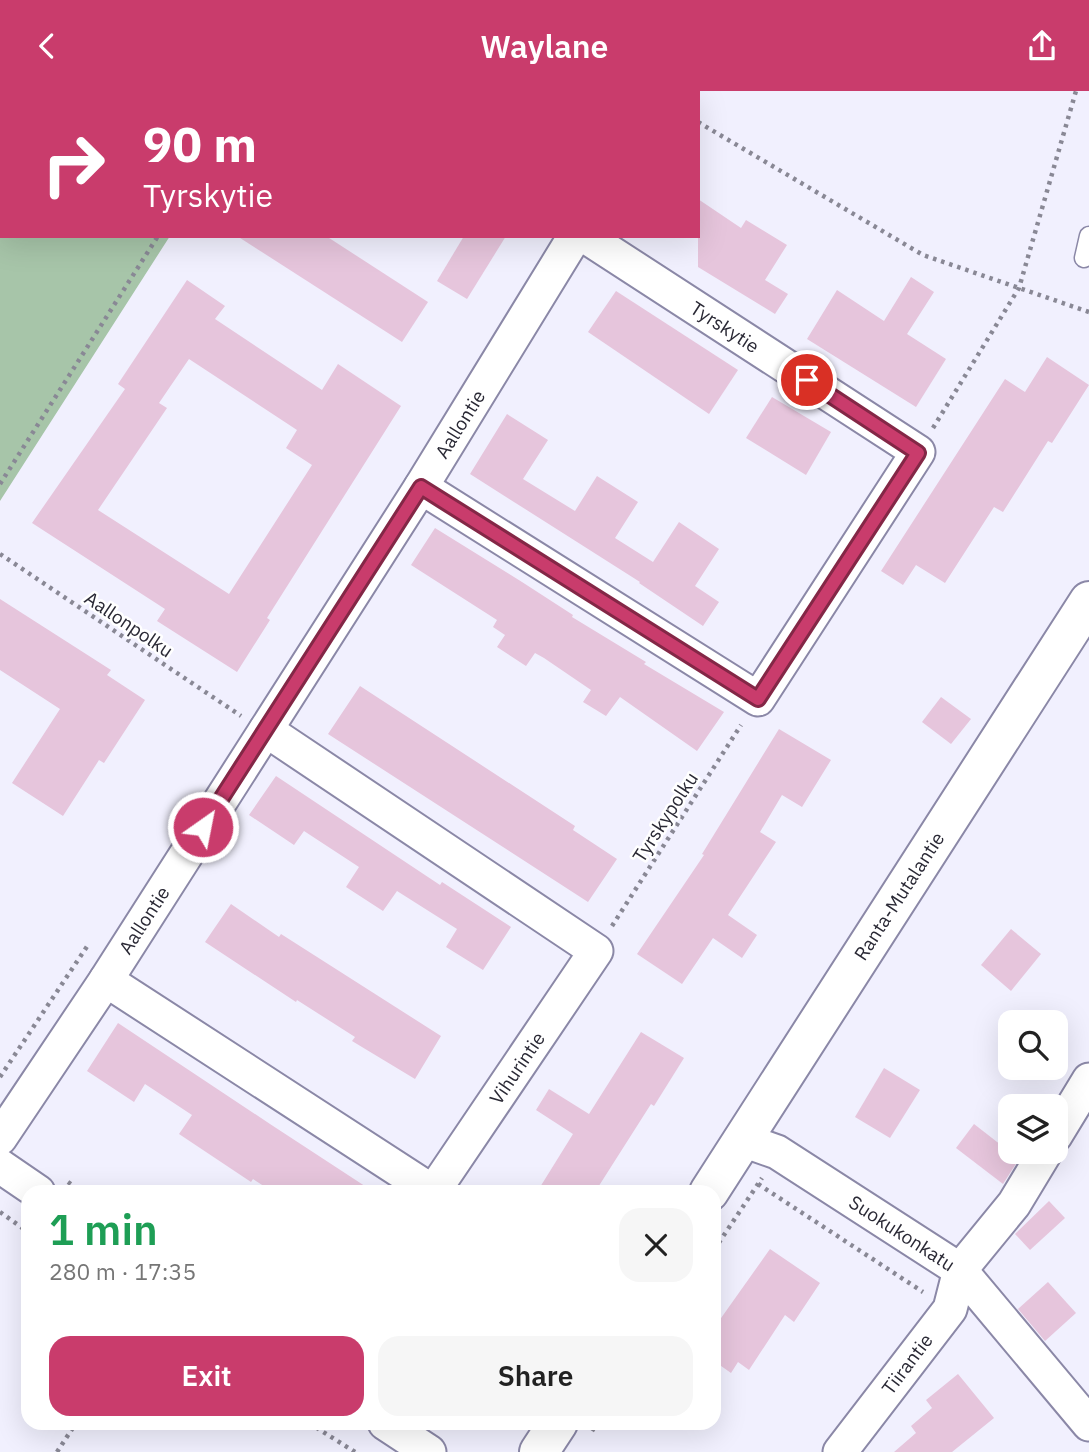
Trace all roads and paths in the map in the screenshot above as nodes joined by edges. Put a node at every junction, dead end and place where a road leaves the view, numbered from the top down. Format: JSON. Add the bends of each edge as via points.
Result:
{"nodes":[{"id":1,"x":1076,"y":91,"type":"edge"},
{"id":2,"x":700,"y":123,"type":"edge"},
{"id":3,"x":1089,"y":236,"type":"edge"},
{"id":4,"x":157,"y":238,"type":"edge"},
{"id":5,"x":574,"y":238,"type":"edge"},
{"id":6,"x":588,"y":238,"type":"edge"},
{"id":7,"x":1084,"y":258,"type":"dead end"},
{"id":8,"x":1019,"y":288,"type":"junction"},
{"id":9,"x":1089,"y":313,"type":"edge"},
{"id":10,"x":918,"y":453,"type":"junction"},
{"id":11,"x":0,"y":484,"type":"edge"},
{"id":12,"x":421,"y":487,"type":"junction"},
{"id":13,"x":0,"y":554,"type":"edge"},
{"id":14,"x":1089,"y":601,"type":"edge"},
{"id":15,"x":758,"y":699,"type":"junction"},
{"id":16,"x":253,"y":723,"type":"junction"},
{"id":17,"x":596,"y":951,"type":"junction"},
{"id":18,"x":106,"y":980,"type":"junction"},
{"id":19,"x":1089,"y":1080,"type":"edge"},
{"id":20,"x":1068,"y":1115,"type":"edge"},
{"id":21,"x":0,"y":1138,"type":"edge"},
{"id":22,"x":743,"y":1140,"type":"junction"},
{"id":23,"x":1038,"y":1164,"type":"edge"},
{"id":24,"x":0,"y":1166,"type":"edge"},
{"id":25,"x":28,"y":1185,"type":"edge"},
{"id":26,"x":422,"y":1185,"type":"edge"},
{"id":27,"x":438,"y":1185,"type":"edge"},
{"id":28,"x":714,"y":1185,"type":"edge"},
{"id":29,"x":0,"y":1212,"type":"edge"},
{"id":30,"x":21,"y":1227,"type":"edge"},
{"id":31,"x":960,"y":1270,"type":"junction"},
{"id":32,"x":1089,"y":1424,"type":"edge"},
{"id":33,"x":71,"y":1430,"type":"edge"},
{"id":34,"x":320,"y":1430,"type":"edge"},
{"id":35,"x":396,"y":1430,"type":"edge"},
{"id":36,"x":553,"y":1430,"type":"edge"},
{"id":37,"x":57,"y":1452,"type":"edge"},
{"id":38,"x":355,"y":1452,"type":"edge"},
{"id":39,"x":429,"y":1452,"type":"edge"},
{"id":40,"x":539,"y":1452,"type":"edge"},
{"id":41,"x":840,"y":1452,"type":"edge"}],
"edges":[{"from":1,"to":8,"type":"path"},
{"from":2,"to":8,"type":"path","via":[[923,255]]},
{"from":3,"to":7,"type":"lane"},
{"from":4,"to":11,"type":"path"},
{"from":5,"to":12,"type":"street","name":"Aallontie"},
{"from":6,"to":10,"type":"street","name":"Tyrskytie"},
{"from":8,"to":9,"type":"path"},
{"from":8,"to":10,"type":"path"},
{"from":10,"to":15,"type":"street"},
{"from":12,"to":15,"type":"street"},
{"from":12,"to":16,"type":"street","name":"Aallontie"},
{"from":13,"to":16,"type":"path","name":"Aallonpolku"},
{"from":14,"to":22,"type":"street","name":"Ranta-Mutalantie"},
{"from":15,"to":17,"type":"path","name":"Tyrskypolku"},
{"from":16,"to":17,"type":"street"},
{"from":16,"to":18,"type":"street","name":"Aallontie"},
{"from":17,"to":27,"type":"street","name":"Vihurintie"},
{"from":18,"to":21,"type":"street","name":"Aallontie"},
{"from":18,"to":26,"type":"street","name":"Vihurintie"},
{"from":19,"to":20,"type":"street"},
{"from":22,"to":28,"type":"street","name":"Ranta-Mutalantie"},
{"from":22,"to":31,"type":"street","name":"Suokukonkatu","via":[[777,1152]]},
{"from":23,"to":31,"type":"street","via":[[1014,1205]]},
{"from":24,"to":25,"type":"street"},
{"from":29,"to":30,"type":"path"},
{"from":31,"to":32,"type":"street","name":"Suokukonkatu"},
{"from":31,"to":41,"type":"street","name":"Tiirantie","via":[[950,1309]]},
{"from":33,"to":37,"type":"path"},
{"from":34,"to":38,"type":"path"},
{"from":35,"to":39,"type":"street"},
{"from":36,"to":40,"type":"street"}]}
